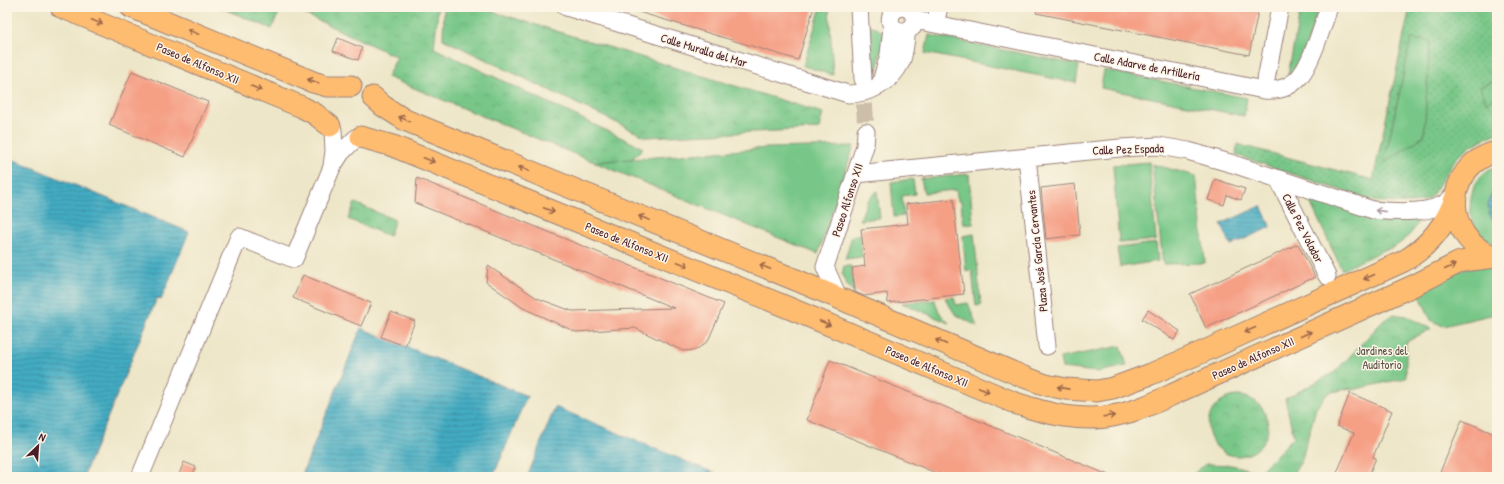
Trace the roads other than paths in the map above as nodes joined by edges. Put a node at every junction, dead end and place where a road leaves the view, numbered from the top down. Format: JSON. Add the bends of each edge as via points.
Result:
{"nodes":[{"id":1,"x":61,"y":7,"type":"edge"},
{"id":2,"x":131,"y":7,"type":"edge"},
{"id":3,"x":566,"y":7,"type":"edge"},
{"id":4,"x":859,"y":7,"type":"edge"},
{"id":5,"x":939,"y":7,"type":"edge"},
{"id":6,"x":1280,"y":7,"type":"edge"},
{"id":7,"x":1329,"y":7,"type":"edge"},
{"id":8,"x":906,"y":15,"type":"edge"},
{"id":9,"x":935,"y":24,"type":"junction"},
{"id":10,"x":863,"y":79,"type":"tunnel mouth"},
{"id":11,"x":351,"y":86,"type":"junction"},
{"id":12,"x":1264,"y":90,"type":"junction"},
{"id":13,"x":373,"y":97,"type":"junction"},
{"id":14,"x":332,"y":128,"type":"junction"},
{"id":15,"x":866,"y":132,"type":"tunnel mouth"},
{"id":16,"x":358,"y":138,"type":"junction"},
{"id":17,"x":1493,"y":152,"type":"edge"},
{"id":18,"x":1028,"y":157,"type":"junction"},
{"id":19,"x":332,"y":167,"type":"junction"},
{"id":20,"x":856,"y":174,"type":"junction"},
{"id":21,"x":1278,"y":179,"type":"junction"},
{"id":22,"x":1456,"y":193,"type":"junction"},
{"id":23,"x":1496,"y":258,"type":"edge"},
{"id":24,"x":825,"y":267,"type":"junction"},
{"id":25,"x":1327,"y":276,"type":"dead end"},
{"id":26,"x":801,"y":282,"type":"junction"},
{"id":27,"x":839,"y":298,"type":"junction"},
{"id":28,"x":789,"y":308,"type":"junction"},
{"id":29,"x":1047,"y":346,"type":"dead end"},
{"id":30,"x":140,"y":477,"type":"edge"}],
"edges":[{"from":1,"to":14,"type":"main road","name":"Paseo de Alfonso XII","one_way":true,"via":[[302,107]]},
{"from":11,"to":2,"type":"main road","one_way":true,"via":[[313,82]]},
{"from":3,"to":8,"type":"street","name":"Calle Muralla del Mar","via":[[841,92],[862,94],[890,78],[901,62]]},
{"from":4,"to":10,"type":"street"},
{"from":5,"to":9,"type":"street"},
{"from":6,"to":12,"type":"street"},
{"from":7,"to":12,"type":"street","name":"Calle Adarve de Artillería","via":[[1311,58],[1302,74],[1286,88]]},
{"from":8,"to":9,"type":"street","name":"Calle Adarve de Artillería"},
{"from":9,"to":12,"type":"street","name":"Calle Adarve de Artillería"},
{"from":11,"to":13,"type":"main road","via":[[366,90]]},
{"from":11,"to":14,"type":"main road","via":[[330,98],[326,112]]},
{"from":13,"to":16,"type":"main road","via":[[377,105],[377,120],[369,132]]},
{"from":26,"to":13,"type":"main road","one_way":true,"via":[[406,120]]},
{"from":14,"to":16,"type":"main road","via":[[346,138]]},
{"from":14,"to":19,"type":"street"},
{"from":15,"to":20,"type":"street","name":"Paseo Alfonso XII"},
{"from":16,"to":19,"type":"street","via":[[341,153]]},
{"from":16,"to":28,"type":"main road","name":"Paseo de Alfonso XII","one_way":true,"via":[[393,146]]},
{"from":17,"to":22,"type":"main road","via":[[1472,165]]},
{"from":18,"to":20,"type":"street","name":"Calle Pez Espada"},
{"from":18,"to":21,"type":"street","name":"Calle Pez Espada","via":[[1159,146],[1188,151]]},
{"from":18,"to":29,"type":"street","name":"Plaza José García Cervantes"},
{"from":19,"to":30,"type":"street","via":[[294,259],[239,237]]},
{"from":20,"to":24,"type":"street","name":"Paseo Alfonso XII"},
{"from":22,"to":21,"type":"street","name":"Calle Pez Espada","one_way":true,"via":[[1444,204],[1436,207],[1392,212],[1352,204]]},
{"from":21,"to":25,"type":"street","name":"Calle Pez Volador"},
{"from":22,"to":23,"type":"main road","via":[[1456,212],[1464,234],[1480,251]]},
{"from":22,"to":27,"type":"main road","one_way":true,"via":[[1449,213],[1437,232],[1420,250],[1404,261],[1167,367],[1113,388],[1097,391],[1046,385]]},
{"from":28,"to":23,"type":"main road","name":"Paseo de Alfonso XII","one_way":true,"via":[[1039,411],[1081,418],[1098,418],[1124,413],[1178,392],[1452,266],[1471,260]]},
{"from":24,"to":26,"type":"street"},
{"from":24,"to":27,"type":"street"},
{"from":26,"to":27,"type":"main road"},
{"from":26,"to":28,"type":"main road"}]}
